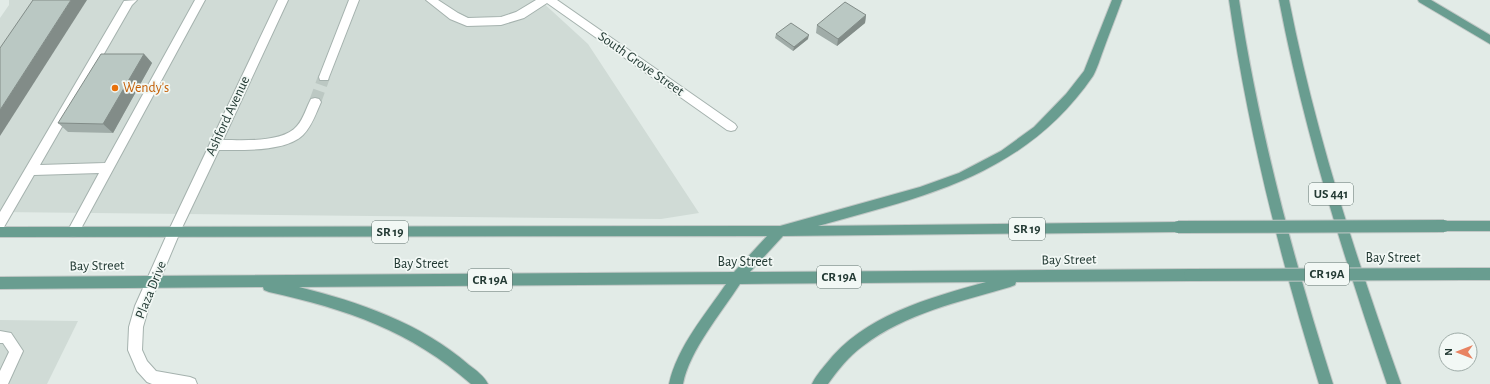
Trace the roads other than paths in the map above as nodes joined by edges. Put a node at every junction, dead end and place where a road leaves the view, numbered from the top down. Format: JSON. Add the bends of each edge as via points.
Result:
{"nodes":[{"id":1,"x":132,"y":0,"type":"edge"},
{"id":2,"x":200,"y":0,"type":"edge"},
{"id":3,"x":283,"y":0,"type":"edge"},
{"id":4,"x":354,"y":0,"type":"edge"},
{"id":5,"x":431,"y":0,"type":"edge"},
{"id":6,"x":544,"y":0,"type":"edge"},
{"id":7,"x":550,"y":0,"type":"edge"},
{"id":8,"x":1117,"y":0,"type":"edge"},
{"id":9,"x":1234,"y":0,"type":"edge"},
{"id":10,"x":1284,"y":0,"type":"edge"},
{"id":11,"x":1423,"y":0,"type":"edge"},
{"id":12,"x":1490,"y":40,"type":"edge"},
{"id":13,"x":324,"y":77,"type":"tunnel mouth"},
{"id":14,"x":315,"y":102,"type":"tunnel mouth"},
{"id":15,"x":731,"y":127,"type":"dead end"},
{"id":16,"x":215,"y":146,"type":"junction"},
{"id":17,"x":108,"y":168,"type":"junction"},
{"id":18,"x":31,"y":170,"type":"junction"},
{"id":19,"x":0,"y":223,"type":"edge"},
{"id":20,"x":1490,"y":226,"type":"edge"},
{"id":21,"x":780,"y":231,"type":"junction"},
{"id":22,"x":0,"y":232,"type":"edge"},
{"id":23,"x":73,"y":232,"type":"junction"},
{"id":24,"x":174,"y":232,"type":"junction"},
{"id":25,"x":1490,"y":274,"type":"edge"},
{"id":26,"x":1022,"y":277,"type":"junction"},
{"id":27,"x":737,"y":278,"type":"junction"},
{"id":28,"x":153,"y":281,"type":"junction"},
{"id":29,"x":243,"y":281,"type":"junction"},
{"id":30,"x":0,"y":283,"type":"edge"},
{"id":31,"x":0,"y":337,"type":"edge"},
{"id":32,"x":1319,"y":363,"type":"junction"},
{"id":33,"x":0,"y":384,"type":"edge"},
{"id":34,"x":190,"y":384,"type":"edge"},
{"id":35,"x":481,"y":384,"type":"edge"},
{"id":36,"x":676,"y":384,"type":"edge"},
{"id":37,"x":819,"y":384,"type":"edge"},
{"id":38,"x":1319,"y":384,"type":"edge"},
{"id":39,"x":1326,"y":384,"type":"edge"},
{"id":40,"x":1394,"y":384,"type":"edge"}],
"edges":[{"from":1,"to":18,"type":"street"},
{"from":2,"to":17,"type":"street"},
{"from":3,"to":16,"type":"street","name":"Ashford Avenue"},
{"from":4,"to":13,"type":"street"},
{"from":5,"to":6,"type":"street","via":[[467,22],[501,21],[520,15]]},
{"from":7,"to":15,"type":"street","name":"South Grove Street"},
{"from":8,"to":21,"type":"main road","via":[[1089,73],[1038,130],[1005,154],[963,176],[921,192]]},
{"from":9,"to":32,"type":"main road","via":[[1253,112],[1276,212]]},
{"from":10,"to":40,"type":"main road","number":"US 441","via":[[1310,125]]},
{"from":11,"to":12,"type":"main road"},
{"from":14,"to":16,"type":"street","via":[[305,123],[294,136],[278,141]]},
{"from":16,"to":24,"type":"street","name":"Ashford Avenue"},
{"from":17,"to":18,"type":"street"},
{"from":17,"to":23,"type":"street"},
{"from":18,"to":19,"type":"street"},
{"from":20,"to":21,"type":"main road","number":"SR 19","bridge":true},
{"from":21,"to":24,"type":"main road","number":"SR 19"},
{"from":21,"to":27,"type":"main road"},
{"from":22,"to":23,"type":"main road","number":"SR 19"},
{"from":23,"to":24,"type":"main road","number":"SR 19"},
{"from":24,"to":28,"type":"street","name":"Plaza Drive"},
{"from":25,"to":26,"type":"main road","name":"Bay Street","number":"CR 19A","bridge":true},
{"from":26,"to":27,"type":"main road","name":"Bay Street","number":"CR 19A"},
{"from":26,"to":37,"type":"main road","via":[[910,311],[876,328],[844,354]]},
{"from":27,"to":29,"type":"main road","name":"Bay Street","number":"CR 19A"},
{"from":27,"to":36,"type":"main road","via":[[692,345]]},
{"from":28,"to":29,"type":"main road","name":"Bay Street"},
{"from":28,"to":30,"type":"main road","name":"Bay Street"},
{"from":28,"to":34,"type":"street","name":"Plaza Drive","via":[[136,327],[135,350],[142,366],[152,377]]},
{"from":29,"to":35,"type":"main road","via":[[309,294],[387,320],[423,340]]},
{"from":31,"to":33,"type":"street","via":[[6,337],[16,352]]},
{"from":32,"to":38,"type":"main road"},
{"from":32,"to":39,"type":"main road"}]}
